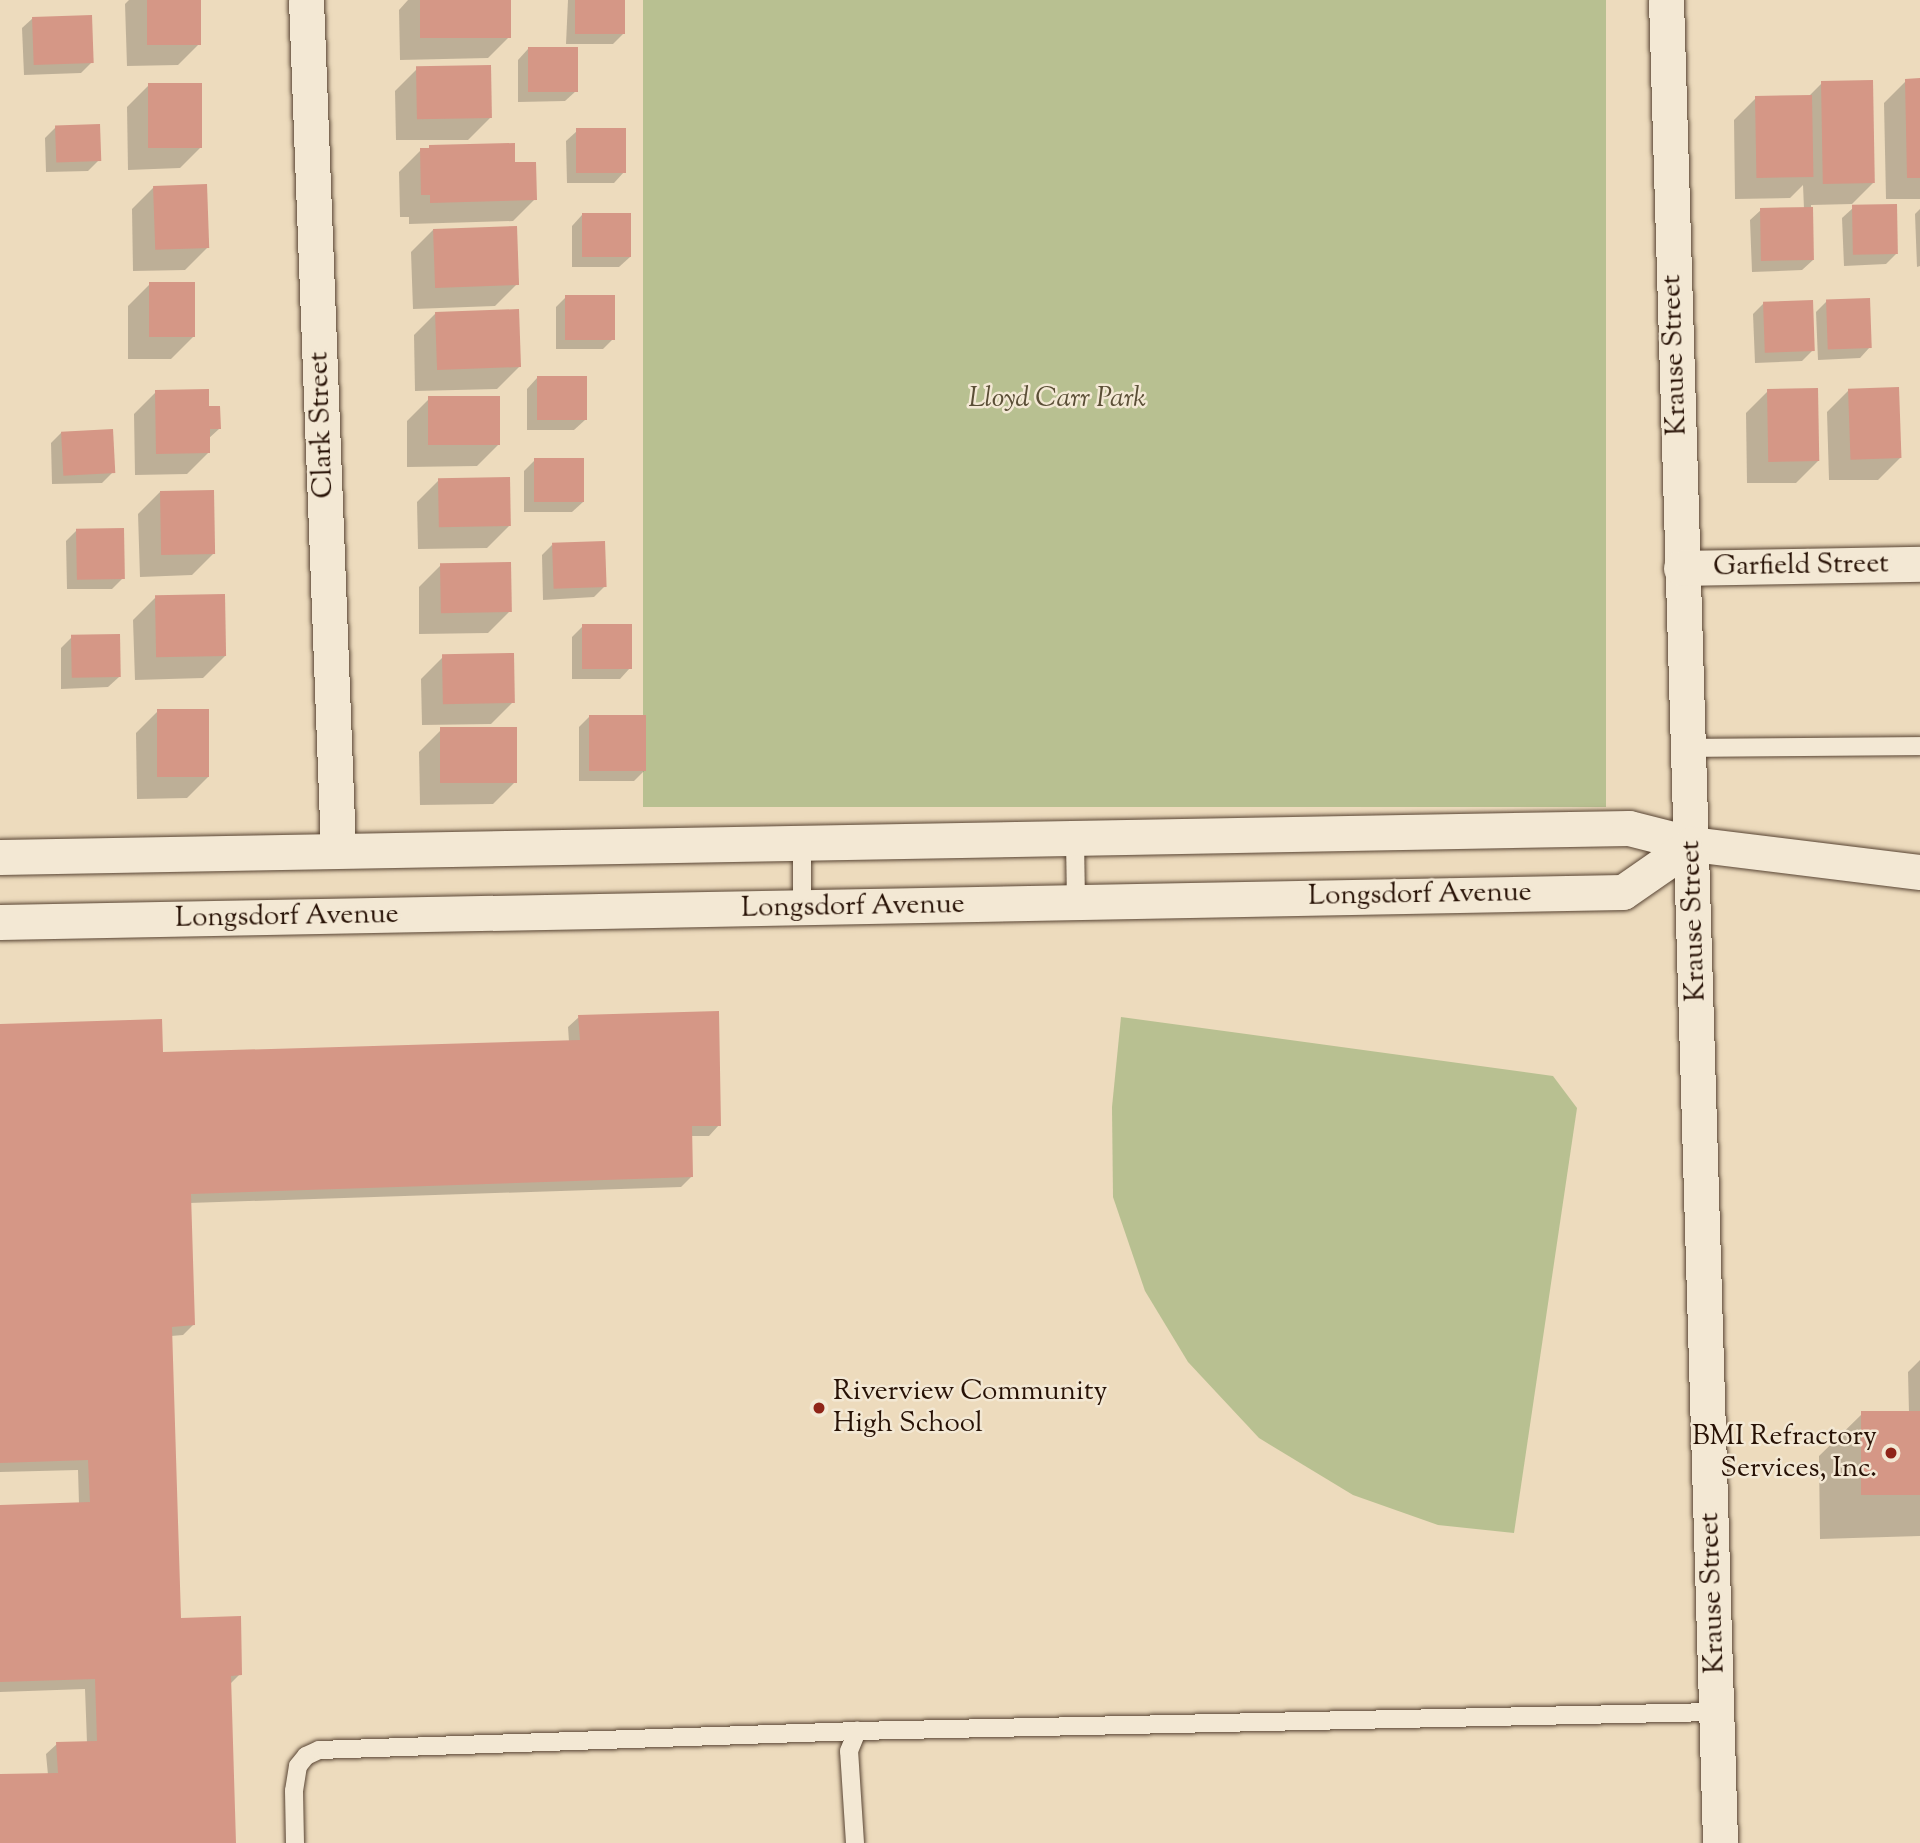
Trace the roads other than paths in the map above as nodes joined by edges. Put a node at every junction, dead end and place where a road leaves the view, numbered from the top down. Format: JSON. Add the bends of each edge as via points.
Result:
{"nodes":[{"id":1,"x":306,"y":0,"type":"edge"},
{"id":2,"x":1666,"y":0,"type":"edge"},
{"id":3,"x":1920,"y":564,"type":"edge"},
{"id":4,"x":1681,"y":568,"type":"junction"},
{"id":5,"x":1920,"y":746,"type":"edge"},
{"id":6,"x":1688,"y":748,"type":"junction"},
{"id":7,"x":1074,"y":839,"type":"junction"},
{"id":8,"x":802,"y":843,"type":"junction"},
{"id":9,"x":1692,"y":844,"type":"junction"},
{"id":10,"x":338,"y":850,"type":"junction"},
{"id":11,"x":0,"y":857,"type":"edge"},
{"id":12,"x":1920,"y":872,"type":"edge"},
{"id":13,"x":1076,"y":901,"type":"junction"},
{"id":14,"x":802,"y":908,"type":"junction"},
{"id":15,"x":0,"y":922,"type":"edge"},
{"id":16,"x":1716,"y":1712,"type":"junction"},
{"id":17,"x":857,"y":1731,"type":"junction"},
{"id":18,"x":295,"y":1843,"type":"edge"},
{"id":19,"x":855,"y":1843,"type":"edge"},
{"id":20,"x":1720,"y":1843,"type":"edge"}],
"edges":[{"from":1,"to":10,"type":"street","name":"Clark Street"},
{"from":2,"to":4,"type":"street","name":"Krause Street"},
{"from":3,"to":4,"type":"street","name":"Garfield Street"},
{"from":4,"to":6,"type":"street","name":"Krause Street"},
{"from":5,"to":6,"type":"lane"},
{"from":6,"to":9,"type":"street","name":"Krause Street"},
{"from":7,"to":8,"type":"street"},
{"from":7,"to":9,"type":"street","via":[[1629,828]]},
{"from":7,"to":13,"type":"lane"},
{"from":8,"to":10,"type":"street"},
{"from":8,"to":14,"type":"lane"},
{"from":9,"to":12,"type":"street"},
{"from":9,"to":13,"type":"street","name":"Longsdorf Avenue","via":[[1623,892]]},
{"from":9,"to":16,"type":"street","name":"Krause Street"},
{"from":10,"to":11,"type":"street"},
{"from":13,"to":14,"type":"street","name":"Longsdorf Avenue"},
{"from":14,"to":15,"type":"street","name":"Longsdorf Avenue"},
{"from":16,"to":17,"type":"lane"},
{"from":16,"to":20,"type":"street","name":"Krause Street"},
{"from":17,"to":18,"type":"lane","via":[[319,1750],[298,1766]]},
{"from":17,"to":19,"type":"lane","via":[[849,1751]]}]}
